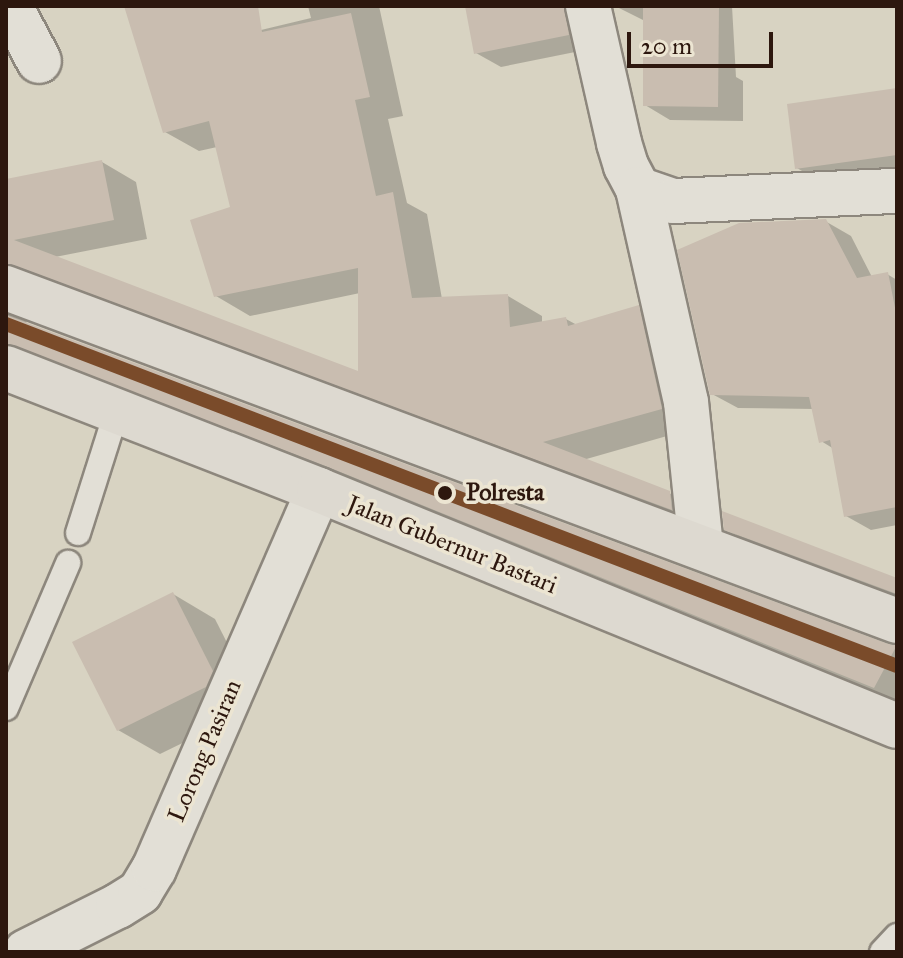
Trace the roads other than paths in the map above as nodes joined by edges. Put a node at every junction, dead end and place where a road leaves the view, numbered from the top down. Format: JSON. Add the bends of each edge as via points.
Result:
{"nodes":[{"id":1,"x":10,"y":6,"type":"edge"},
{"id":2,"x":588,"y":6,"type":"edge"},
{"id":3,"x":39,"y":61,"type":"dead end"},
{"id":4,"x":638,"y":189,"type":"junction"},
{"id":5,"x":897,"y":191,"type":"edge"},
{"id":6,"x":6,"y":288,"type":"edge"},
{"id":7,"x":6,"y":368,"type":"edge"},
{"id":8,"x":117,"y":410,"type":"junction"},
{"id":9,"x":319,"y":490,"type":"junction"},
{"id":10,"x":78,"y":533,"type":"dead end"},
{"id":11,"x":701,"y":547,"type":"junction"},
{"id":12,"x":68,"y":563,"type":"dead end"},
{"id":13,"x":897,"y":621,"type":"edge"},
{"id":14,"x":6,"y":708,"type":"edge"},
{"id":15,"x":897,"y":726,"type":"edge"},
{"id":16,"x":897,"y":936,"type":"edge"},
{"id":17,"x":26,"y":952,"type":"edge"},
{"id":18,"x":882,"y":952,"type":"edge"}],
"edges":[{"from":1,"to":3,"type":"street"},
{"from":2,"to":4,"type":"street","via":[[619,143]]},
{"from":4,"to":5,"type":"street","via":[[673,201]]},
{"from":4,"to":11,"type":"street","via":[[686,402]]},
{"from":6,"to":11,"type":"highway"},
{"from":7,"to":8,"type":"highway","name":"Jalan Gubernur Bastari"},
{"from":8,"to":9,"type":"highway","name":"Jalan Gubernur Bastari"},
{"from":8,"to":10,"type":"lane"},
{"from":9,"to":15,"type":"highway","name":"Jalan Gubernur Bastari"},
{"from":9,"to":17,"type":"street","name":"Lorong Pasiran","via":[[140,892]]},
{"from":11,"to":13,"type":"highway"},
{"from":12,"to":14,"type":"lane"},
{"from":16,"to":18,"type":"lane"}]}
